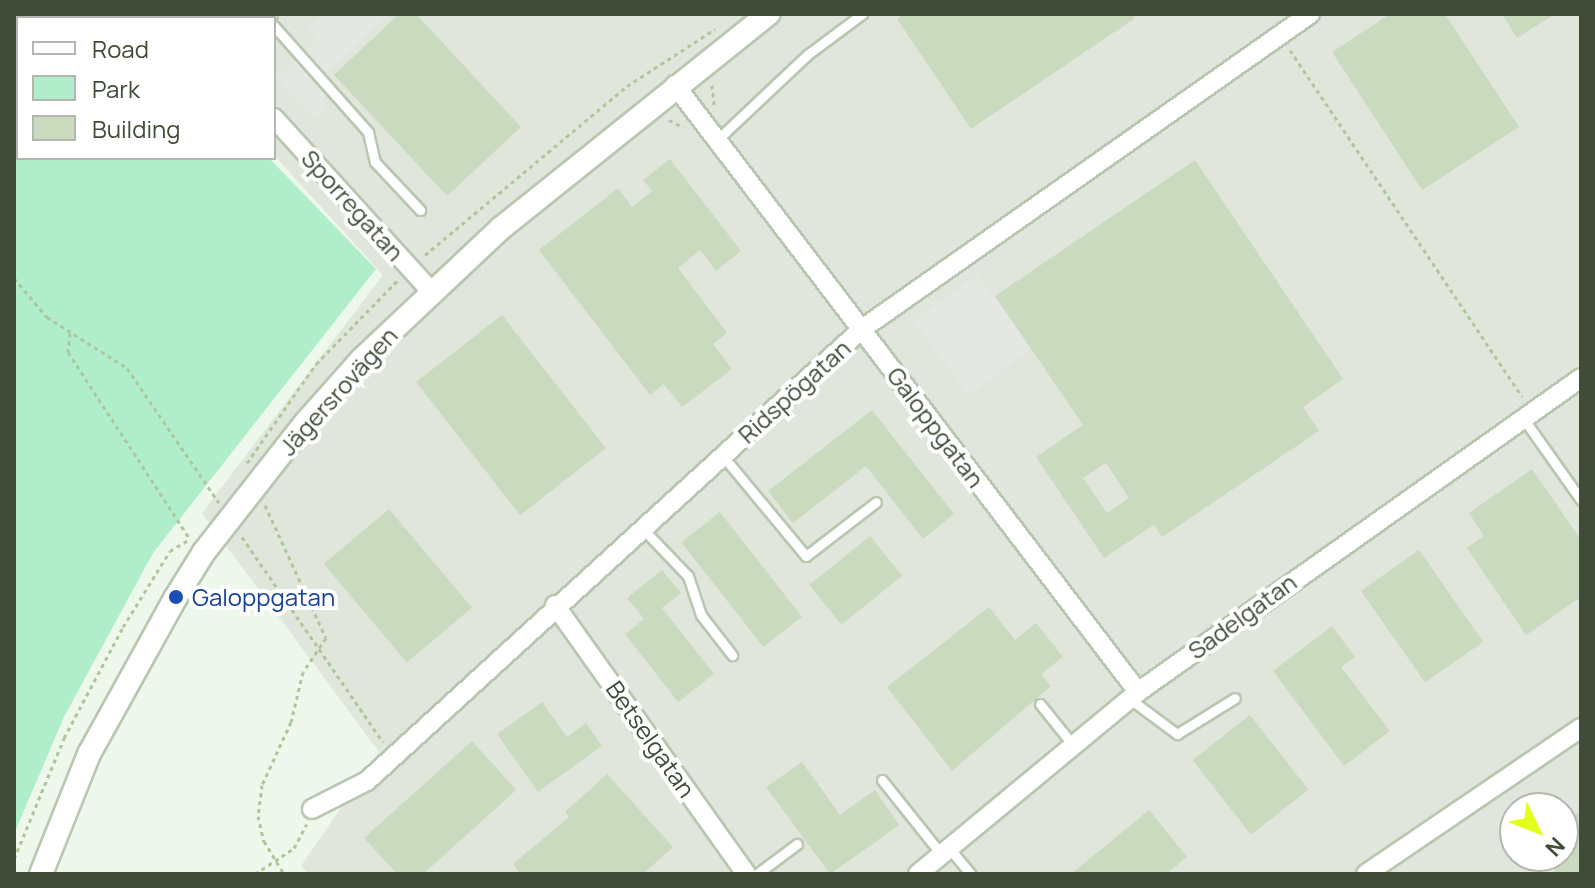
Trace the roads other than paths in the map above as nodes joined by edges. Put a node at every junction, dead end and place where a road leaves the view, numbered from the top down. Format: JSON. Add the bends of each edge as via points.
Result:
{"nodes":[{"id":1,"x":768,"y":14,"type":"edge"},
{"id":2,"x":862,"y":14,"type":"edge"},
{"id":3,"x":1310,"y":14,"type":"edge"},
{"id":4,"x":276,"y":28,"type":"edge"},
{"id":5,"x":675,"y":85,"type":"junction"},
{"id":6,"x":276,"y":120,"type":"edge"},
{"id":7,"x":718,"y":139,"type":"junction"},
{"id":8,"x":420,"y":210,"type":"dead end"},
{"id":9,"x":432,"y":292,"type":"junction"},
{"id":10,"x":862,"y":329,"type":"junction"},
{"id":11,"x":1581,"y":378,"type":"edge"},
{"id":12,"x":1528,"y":415,"type":"junction"},
{"id":13,"x":722,"y":455,"type":"junction"},
{"id":14,"x":1581,"y":500,"type":"edge"},
{"id":15,"x":876,"y":502,"type":"dead end"},
{"id":16,"x":641,"y":527,"type":"junction"},
{"id":17,"x":555,"y":605,"type":"junction"},
{"id":18,"x":732,"y":655,"type":"dead end"},
{"id":19,"x":1134,"y":696,"type":"junction"},
{"id":20,"x":1235,"y":698,"type":"dead end"},
{"id":21,"x":1040,"y":704,"type":"dead end"},
{"id":22,"x":1581,"y":728,"type":"edge"},
{"id":23,"x":1073,"y":745,"type":"junction"},
{"id":24,"x":882,"y":780,"type":"dead end"},
{"id":25,"x":312,"y":809,"type":"road end"},
{"id":26,"x":797,"y":844,"type":"dead end"},
{"id":27,"x":945,"y":851,"type":"junction"},
{"id":28,"x":41,"y":874,"type":"edge"},
{"id":29,"x":746,"y":874,"type":"edge"},
{"id":30,"x":757,"y":874,"type":"edge"},
{"id":31,"x":918,"y":874,"type":"edge"},
{"id":32,"x":971,"y":874,"type":"edge"},
{"id":33,"x":1366,"y":874,"type":"edge"}],
"edges":[{"from":1,"to":5,"type":"street","name":"Jägersrovägen"},
{"from":2,"to":7,"type":"lane","via":[[807,55]]},
{"from":3,"to":10,"type":"street","name":"Ridspögatan"},
{"from":4,"to":8,"type":"lane","via":[[368,132],[375,162]]},
{"from":5,"to":7,"type":"street","name":"Galoppgatan"},
{"from":5,"to":9,"type":"street","name":"Jägersrovägen"},
{"from":6,"to":9,"type":"street","name":"Sporregatan"},
{"from":7,"to":10,"type":"street","name":"Galoppgatan"},
{"from":9,"to":28,"type":"street","name":"Jägersrovägen","via":[[315,412],[204,552],[108,716]]},
{"from":10,"to":13,"type":"street","name":"Ridspögatan"},
{"from":10,"to":19,"type":"street","name":"Galoppgatan"},
{"from":11,"to":12,"type":"street","name":"Sadelgatan"},
{"from":12,"to":14,"type":"lane"},
{"from":12,"to":19,"type":"street","name":"Sadelgatan"},
{"from":13,"to":15,"type":"lane","via":[[806,556]]},
{"from":13,"to":16,"type":"street","name":"Ridspögatan"},
{"from":16,"to":17,"type":"street","name":"Ridspögatan"},
{"from":16,"to":18,"type":"lane","via":[[688,576],[701,615]]},
{"from":17,"to":25,"type":"street","name":"Ridspögatan","via":[[367,781]]},
{"from":17,"to":29,"type":"street","name":"Betselgatan"},
{"from":19,"to":20,"type":"lane","via":[[1177,734]]},
{"from":19,"to":23,"type":"street","name":"Sadelgatan"},
{"from":21,"to":23,"type":"lane"},
{"from":22,"to":33,"type":"street"},
{"from":23,"to":27,"type":"street","name":"Sadelgatan"},
{"from":24,"to":27,"type":"lane"},
{"from":26,"to":30,"type":"lane"},
{"from":27,"to":31,"type":"street","name":"Sadelgatan"},
{"from":27,"to":32,"type":"lane"}]}
